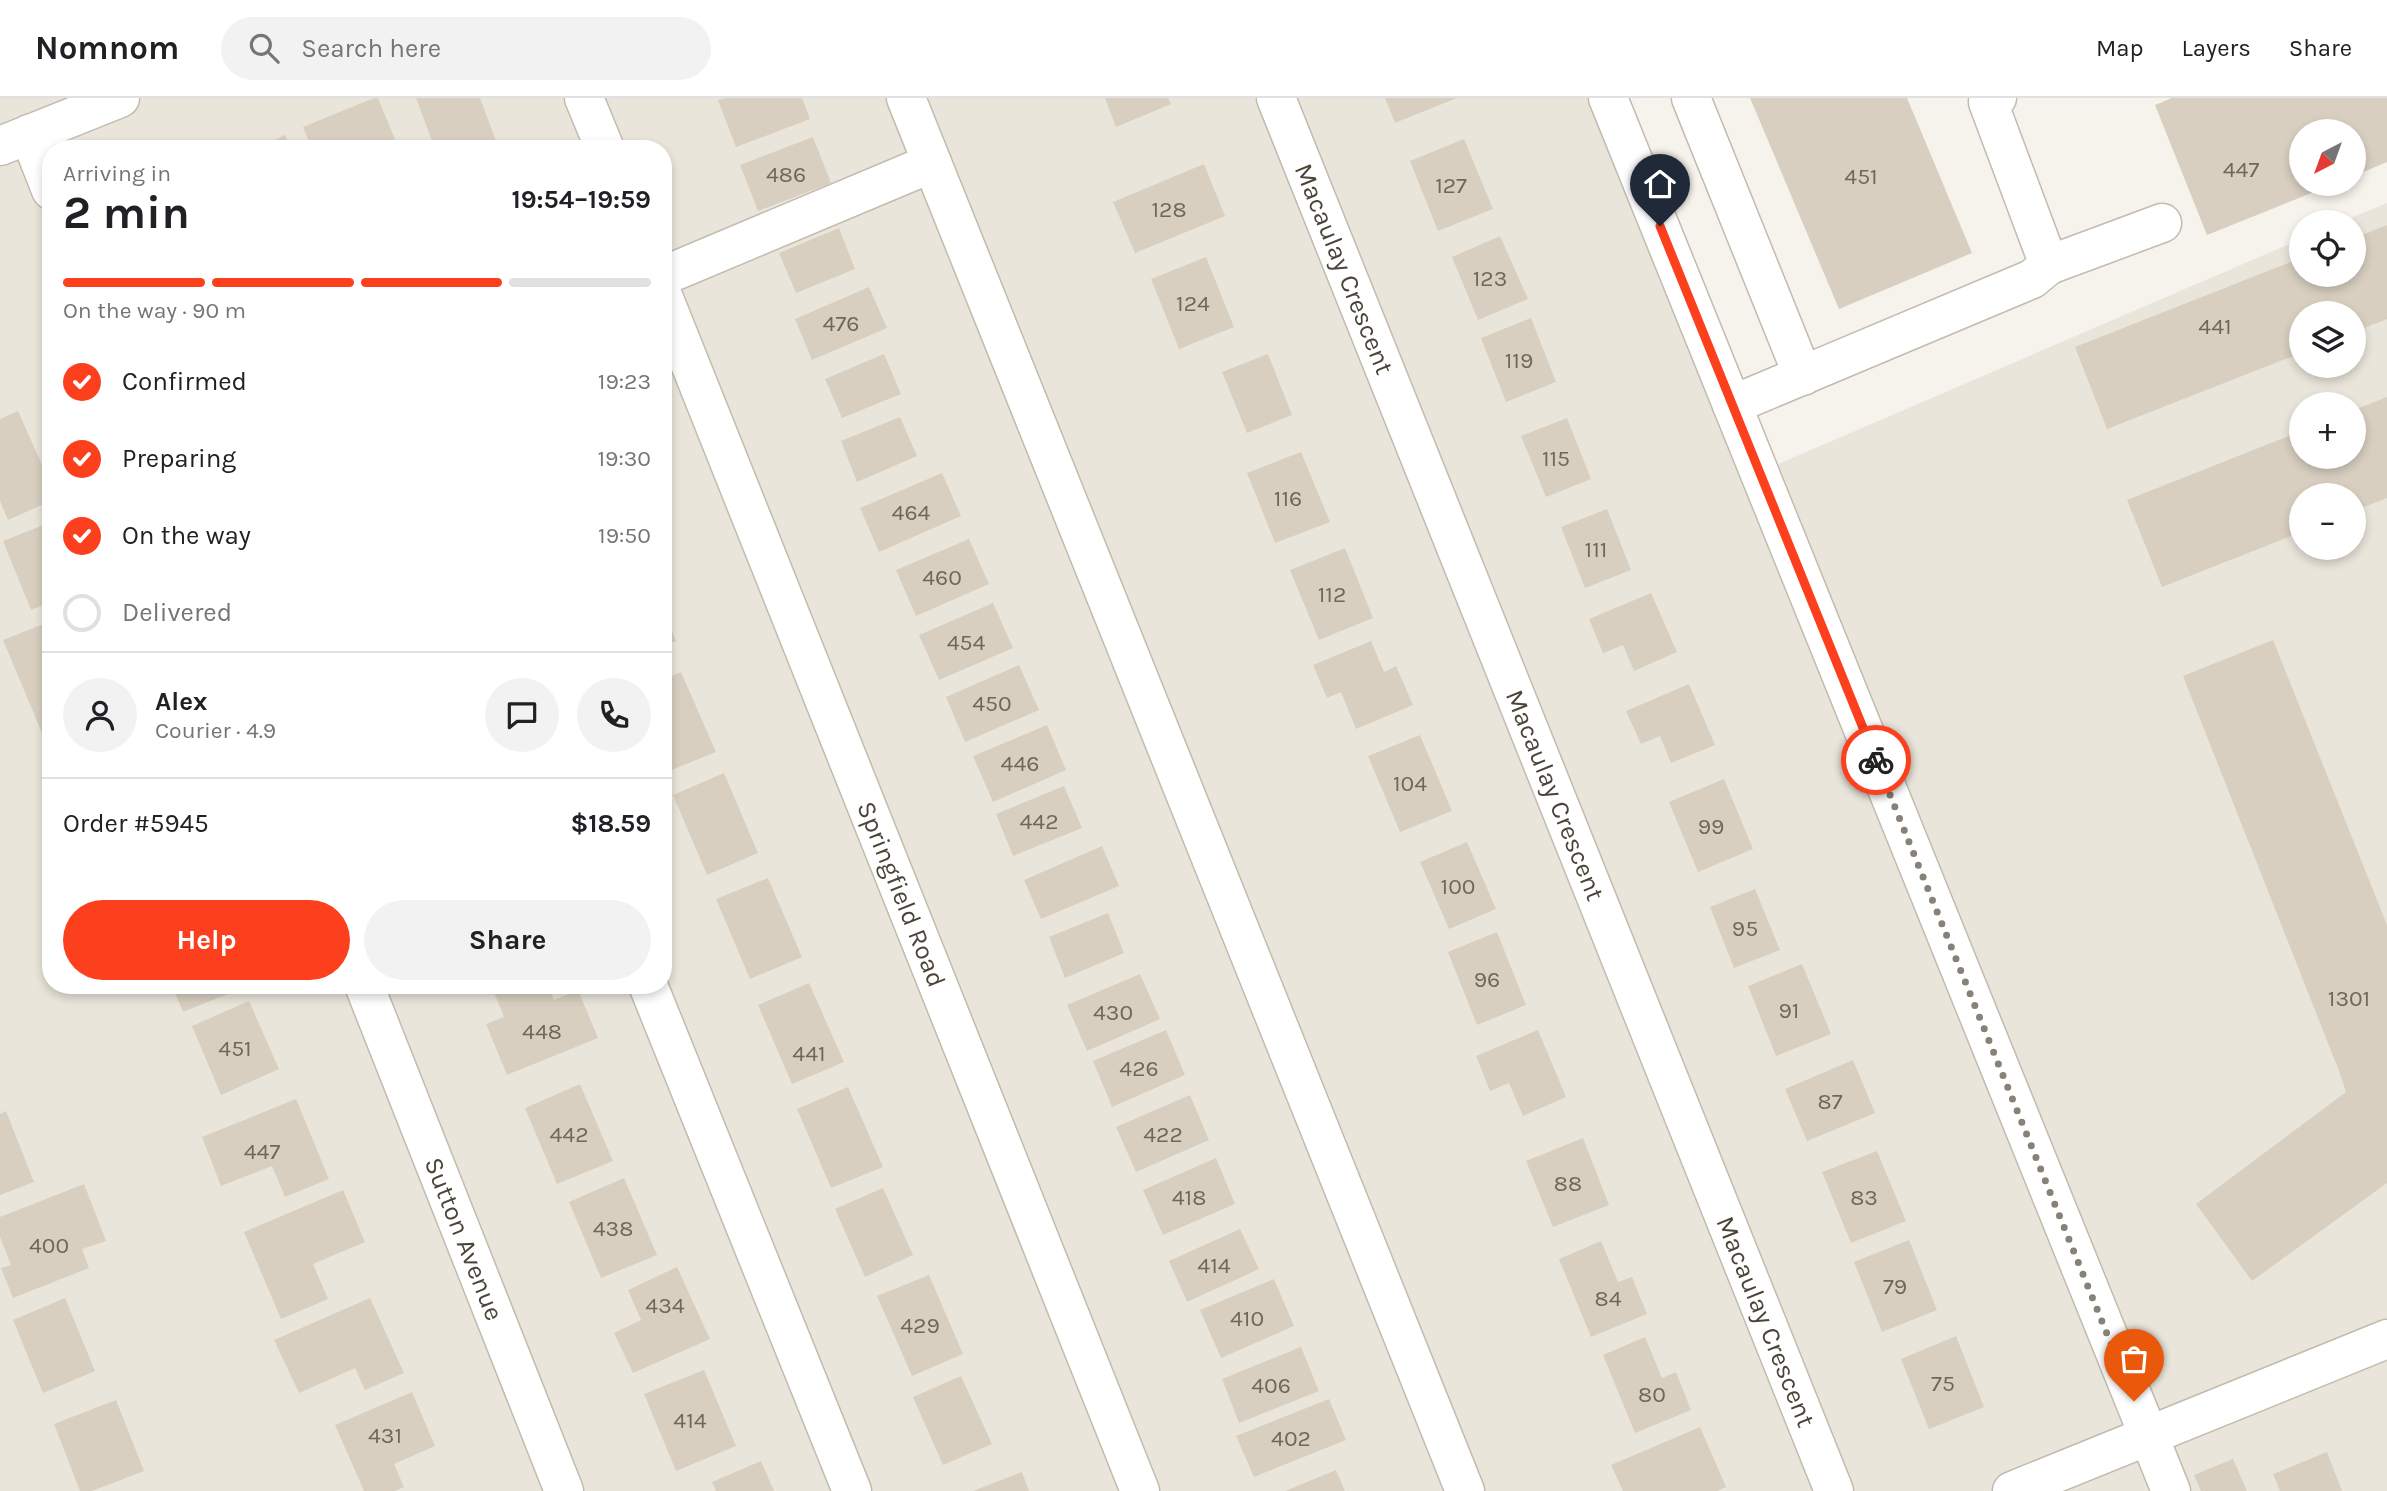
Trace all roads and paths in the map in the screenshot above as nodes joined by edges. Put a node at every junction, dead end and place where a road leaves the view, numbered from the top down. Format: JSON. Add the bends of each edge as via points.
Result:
{"nodes":[{"id":1,"x":120,"y":98,"type":"edge"},
{"id":2,"x":584,"y":98,"type":"edge"},
{"id":3,"x":906,"y":98,"type":"edge"},
{"id":4,"x":1276,"y":98,"type":"edge"},
{"id":5,"x":1608,"y":98,"type":"edge"},
{"id":6,"x":1691,"y":98,"type":"edge"},
{"id":7,"x":1991,"y":99,"type":"edge"},
{"id":8,"x":14,"y":140,"type":"edge"},
{"id":9,"x":600,"y":140,"type":"edge"},
{"id":10,"x":932,"y":163,"type":"junction"},
{"id":11,"x":42,"y":178,"type":"edge"},
{"id":12,"x":2162,"y":223,"type":"dead end"},
{"id":13,"x":2049,"y":265,"type":"junction"},
{"id":14,"x":672,"y":271,"type":"edge"},
{"id":15,"x":672,"y":319,"type":"edge"},
{"id":16,"x":1802,"y":376,"type":"junction"},
{"id":17,"x":1732,"y":405,"type":"junction"},
{"id":18,"x":368,"y":994,"type":"edge"},
{"id":19,"x":652,"y":994,"type":"edge"},
{"id":20,"x":2385,"y":1344,"type":"edge"},
{"id":21,"x":2149,"y":1437,"type":"junction"},
{"id":22,"x":564,"y":1491,"type":"edge"},
{"id":23,"x":852,"y":1491,"type":"edge"},
{"id":24,"x":1140,"y":1491,"type":"edge"},
{"id":25,"x":1465,"y":1491,"type":"edge"},
{"id":26,"x":1834,"y":1491,"type":"edge"},
{"id":27,"x":2012,"y":1491,"type":"edge"},
{"id":28,"x":2171,"y":1491,"type":"edge"}],
"edges":[{"from":1,"to":8,"type":"street"},
{"from":2,"to":9,"type":"street"},
{"from":3,"to":10,"type":"street"},
{"from":4,"to":26,"type":"street","name":"Macaulay Crescent"},
{"from":5,"to":17,"type":"street"},
{"from":6,"to":16,"type":"street"},
{"from":7,"to":13,"type":"street"},
{"from":8,"to":11,"type":"street"},
{"from":10,"to":14,"type":"street"},
{"from":10,"to":25,"type":"street"},
{"from":12,"to":13,"type":"street"},
{"from":13,"to":16,"type":"street","via":[[2032,279]]},
{"from":15,"to":24,"type":"street","name":"Springfield Road"},
{"from":16,"to":17,"type":"street"},
{"from":17,"to":21,"type":"street"},
{"from":18,"to":22,"type":"street","name":"Sutton Avenue"},
{"from":19,"to":23,"type":"street"},
{"from":20,"to":21,"type":"street"},
{"from":21,"to":27,"type":"street"},
{"from":21,"to":28,"type":"street"}]}
